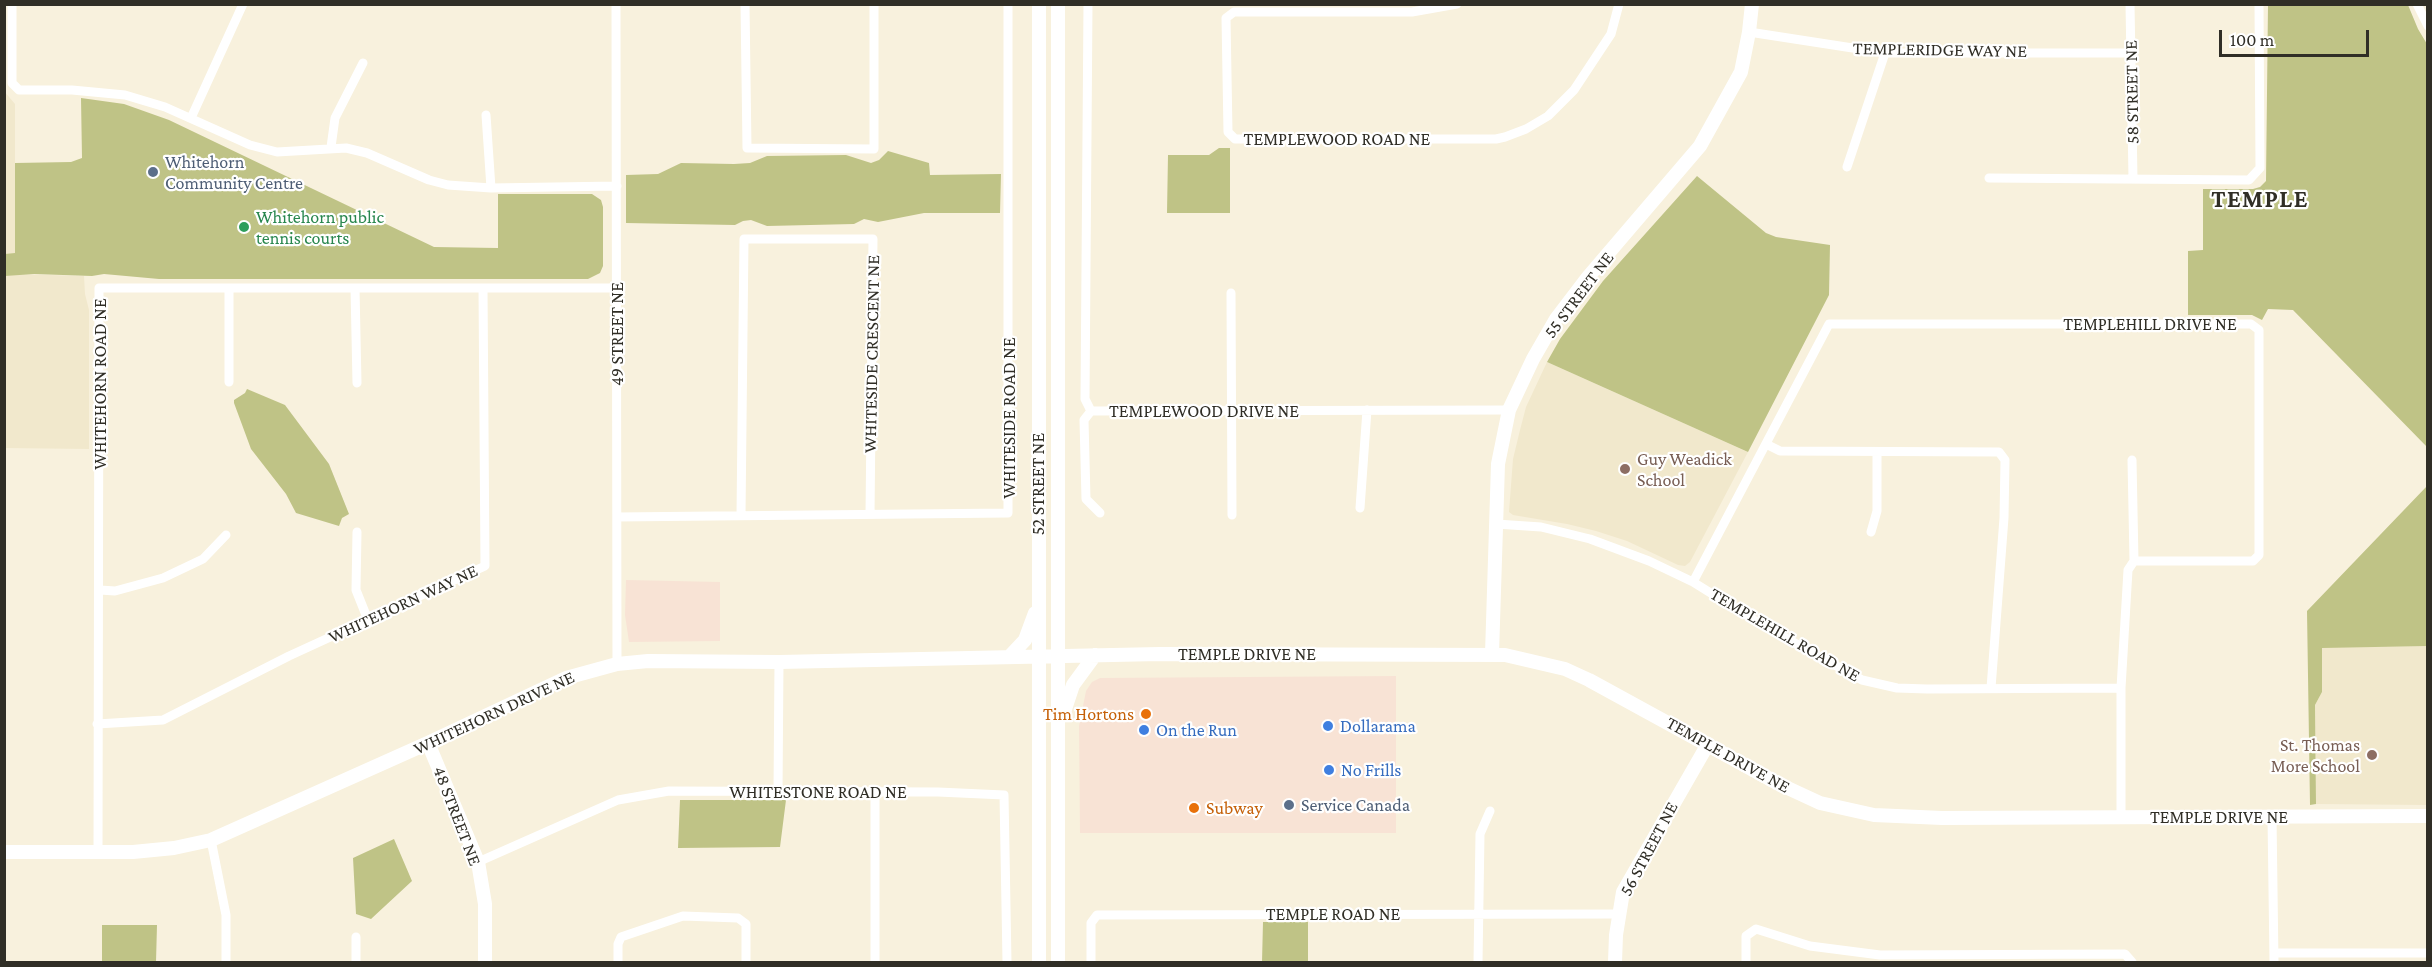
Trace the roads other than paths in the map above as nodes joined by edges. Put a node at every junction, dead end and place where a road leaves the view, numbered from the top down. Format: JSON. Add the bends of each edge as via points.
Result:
{"nodes":[{"id":1,"x":12,"y":4,"type":"edge"},
{"id":2,"x":243,"y":4,"type":"edge"},
{"id":3,"x":616,"y":4,"type":"edge"},
{"id":4,"x":745,"y":4,"type":"edge"},
{"id":5,"x":874,"y":4,"type":"edge"},
{"id":6,"x":1008,"y":4,"type":"edge"},
{"id":7,"x":1039,"y":4,"type":"edge"},
{"id":8,"x":1058,"y":4,"type":"edge"},
{"id":9,"x":1088,"y":4,"type":"edge"},
{"id":10,"x":1457,"y":4,"type":"edge"},
{"id":11,"x":1619,"y":4,"type":"edge"},
{"id":12,"x":1752,"y":4,"type":"edge"},
{"id":13,"x":2130,"y":4,"type":"edge"},
{"id":14,"x":2259,"y":4,"type":"edge"},
{"id":15,"x":2417,"y":4,"type":"edge"},
{"id":16,"x":1333,"y":8,"type":"edge"},
{"id":17,"x":2427,"y":26,"type":"edge"},
{"id":18,"x":1749,"y":32,"type":"junction"},
{"id":19,"x":1885,"y":53,"type":"junction"},
{"id":20,"x":2131,"y":53,"type":"junction"},
{"id":21,"x":363,"y":63,"type":"dead end"},
{"id":22,"x":486,"y":116,"type":"dead end"},
{"id":23,"x":191,"y":118,"type":"junction"},
{"id":24,"x":332,"y":147,"type":"junction"},
{"id":25,"x":1848,"y":167,"type":"dead end"},
{"id":26,"x":1989,"y":178,"type":"dead end"},
{"id":27,"x":2133,"y":179,"type":"junction"},
{"id":28,"x":617,"y":186,"type":"junction"},
{"id":29,"x":491,"y":188,"type":"junction"},
{"id":30,"x":229,"y":288,"type":"junction"},
{"id":31,"x":355,"y":288,"type":"junction"},
{"id":32,"x":483,"y":288,"type":"junction"},
{"id":33,"x":617,"y":288,"type":"junction"},
{"id":34,"x":1231,"y":293,"type":"dead end"},
{"id":35,"x":228,"y":382,"type":"dead end"},
{"id":36,"x":357,"y":383,"type":"dead end"},
{"id":37,"x":1366,"y":410,"type":"junction"},
{"id":38,"x":1509,"y":410,"type":"junction"},
{"id":39,"x":1091,"y":411,"type":"junction"},
{"id":40,"x":1232,"y":411,"type":"junction"},
{"id":41,"x":1766,"y":444,"type":"junction"},
{"id":42,"x":1877,"y":452,"type":"junction"},
{"id":43,"x":2132,"y":460,"type":"dead end"},
{"id":44,"x":1360,"y":508,"type":"dead end"},
{"id":45,"x":1100,"y":513,"type":"dead end"},
{"id":46,"x":870,"y":514,"type":"junction"},
{"id":47,"x":741,"y":515,"type":"junction"},
{"id":48,"x":1232,"y":515,"type":"dead end"},
{"id":49,"x":617,"y":517,"type":"junction"},
{"id":50,"x":1496,"y":524,"type":"junction"},
{"id":51,"x":357,"y":532,"type":"dead end"},
{"id":52,"x":1871,"y":532,"type":"dead end"},
{"id":53,"x":226,"y":535,"type":"dead end"},
{"id":54,"x":2134,"y":561,"type":"junction"},
{"id":55,"x":1693,"y":582,"type":"junction"},
{"id":56,"x":100,"y":590,"type":"junction"},
{"id":57,"x":1038,"y":604,"type":"junction"},
{"id":58,"x":368,"y":620,"type":"junction"},
{"id":59,"x":1492,"y":654,"type":"junction"},
{"id":60,"x":1059,"y":655,"type":"junction"},
{"id":61,"x":1095,"y":655,"type":"junction"},
{"id":62,"x":1038,"y":656,"type":"junction"},
{"id":63,"x":1010,"y":657,"type":"junction"},
{"id":64,"x":779,"y":662,"type":"junction"},
{"id":65,"x":617,"y":664,"type":"junction"},
{"id":66,"x":1991,"y":688,"type":"junction"},
{"id":67,"x":2121,"y":688,"type":"junction"},
{"id":68,"x":97,"y":724,"type":"junction"},
{"id":69,"x":1058,"y":730,"type":"junction"},
{"id":70,"x":428,"y":743,"type":"junction"},
{"id":71,"x":1708,"y":744,"type":"junction"},
{"id":72,"x":778,"y":792,"type":"junction"},
{"id":73,"x":875,"y":792,"type":"junction"},
{"id":74,"x":1490,"y":811,"type":"dead end"},
{"id":75,"x":2427,"y":816,"type":"edge"},
{"id":76,"x":2121,"y":817,"type":"junction"},
{"id":77,"x":2272,"y":817,"type":"junction"},
{"id":78,"x":211,"y":840,"type":"junction"},
{"id":79,"x":4,"y":852,"type":"edge"},
{"id":80,"x":98,"y":852,"type":"junction"},
{"id":81,"x":478,"y":862,"type":"junction"},
{"id":82,"x":1478,"y":914,"type":"junction"},
{"id":83,"x":1618,"y":914,"type":"junction"},
{"id":84,"x":356,"y":937,"type":"dead end"},
{"id":85,"x":2427,"y":954,"type":"edge"},
{"id":86,"x":2274,"y":958,"type":"edge"},
{"id":87,"x":226,"y":963,"type":"edge"},
{"id":88,"x":356,"y":963,"type":"edge"},
{"id":89,"x":485,"y":963,"type":"edge"},
{"id":90,"x":618,"y":963,"type":"edge"},
{"id":91,"x":746,"y":963,"type":"edge"},
{"id":92,"x":874,"y":963,"type":"edge"},
{"id":93,"x":1007,"y":963,"type":"edge"},
{"id":94,"x":1039,"y":963,"type":"edge"},
{"id":95,"x":1058,"y":963,"type":"edge"},
{"id":96,"x":1091,"y":963,"type":"edge"},
{"id":97,"x":1478,"y":963,"type":"edge"},
{"id":98,"x":1615,"y":963,"type":"edge"},
{"id":99,"x":1746,"y":963,"type":"edge"},
{"id":100,"x":2132,"y":963,"type":"edge"}],
"edges":[{"from":1,"to":23,"type":"street","via":[[12,83],[19,90],[125,95]]},
{"from":2,"to":23,"type":"street"},
{"from":3,"to":28,"type":"street","name":"49 STREET NE"},
{"from":4,"to":5,"type":"street","via":[[747,148],[874,149]]},
{"from":6,"to":46,"type":"street","name":"WHITESIDE ROAD NE","via":[[1008,513]]},
{"from":7,"to":57,"type":"street","name":"52 STREET NE"},
{"from":8,"to":60,"type":"street","name":"52 STREET NE"},
{"from":9,"to":39,"type":"street","name":"TEMPLEWOOD DRIVE NE","via":[[1085,399]]},
{"from":10,"to":16,"type":"street","name":"TEMPLEWOOD ROAD NE","via":[[1412,12]]},
{"from":11,"to":16,"type":"street","name":"TEMPLEWOOD ROAD NE","via":[[1611,34],[1574,90],[1548,116],[1505,137],[1235,139],[1228,132],[1226,18],[1234,12]]},
{"from":12,"to":18,"type":"street","name":"55 STREET NE"},
{"from":13,"to":20,"type":"street","name":"58 STREET NE"},
{"from":14,"to":27,"type":"street","via":[[2260,168],[2249,180]]},
{"from":15,"to":17,"type":"street"},
{"from":18,"to":19,"type":"street","name":"TEMPLERIDGE WAY NE"},
{"from":18,"to":38,"type":"street","name":"55 STREET NE","via":[[1741,72],[1700,146],[1561,313]]},
{"from":19,"to":20,"type":"street","name":"TEMPLERIDGE WAY NE"},
{"from":19,"to":25,"type":"street"},
{"from":20,"to":27,"type":"street","name":"58 STREET NE"},
{"from":21,"to":24,"type":"street","via":[[334,118]]},
{"from":22,"to":29,"type":"street"},
{"from":23,"to":24,"type":"street","via":[[250,146],[277,152]]},
{"from":24,"to":29,"type":"street","via":[[367,153],[448,185]]},
{"from":26,"to":27,"type":"street"},
{"from":28,"to":29,"type":"street"},
{"from":28,"to":33,"type":"street","name":"49 STREET NE"},
{"from":30,"to":31,"type":"street","name":"WHITEHORN ROAD NE"},
{"from":30,"to":35,"type":"street"},
{"from":30,"to":56,"type":"street","name":"WHITEHORN ROAD NE","via":[[99,288]]},
{"from":31,"to":32,"type":"street","name":"WHITEHORN ROAD NE"},
{"from":31,"to":36,"type":"street"},
{"from":32,"to":33,"type":"street","name":"WHITEHORN ROAD NE"},
{"from":32,"to":58,"type":"street","name":"WHITEHORN WAY NE","via":[[485,566]]},
{"from":33,"to":49,"type":"street","name":"49 STREET NE"},
{"from":34,"to":40,"type":"street"},
{"from":37,"to":38,"type":"street","name":"TEMPLEWOOD DRIVE NE"},
{"from":37,"to":40,"type":"street","name":"TEMPLEWOOD DRIVE NE"},
{"from":37,"to":44,"type":"street"},
{"from":38,"to":50,"type":"street","name":"55 STREET NE","via":[[1498,464]]},
{"from":39,"to":40,"type":"street","name":"TEMPLEWOOD DRIVE NE"},
{"from":39,"to":45,"type":"street","via":[[1084,420],[1086,499]]},
{"from":40,"to":48,"type":"street"},
{"from":41,"to":42,"type":"street","via":[[1780,451]]},
{"from":41,"to":54,"type":"street","name":"TEMPLEHILL DRIVE NE","via":[[1829,324],[2251,324],[2259,330],[2259,555],[2253,561]]},
{"from":41,"to":55,"type":"street","name":"TEMPLEHILL DRIVE NE"},
{"from":42,"to":52,"type":"street","via":[[1877,511]]},
{"from":42,"to":66,"type":"street","via":[[1999,452],[2005,460]]},
{"from":43,"to":54,"type":"street"},
{"from":46,"to":47,"type":"street","name":"WHITESIDE ROAD NE"},
{"from":46,"to":47,"type":"street","name":"WHITESIDE CRESCENT NE","via":[[873,239],[744,239]]},
{"from":47,"to":49,"type":"street","name":"WHITESIDE ROAD NE"},
{"from":49,"to":65,"type":"street","name":"49 STREET NE"},
{"from":50,"to":55,"type":"street","name":"TEMPLEHILL ROAD NE","via":[[1541,527],[1590,538]]},
{"from":50,"to":59,"type":"street","name":"55 STREET NE"},
{"from":51,"to":58,"type":"street","via":[[356,590]]},
{"from":53,"to":56,"type":"street","via":[[203,559],[163,578],[115,591]]},
{"from":54,"to":67,"type":"street","via":[[2128,570]]},
{"from":55,"to":66,"type":"street","name":"TEMPLEHILL ROAD NE","via":[[1862,680],[1897,688]]},
{"from":56,"to":68,"type":"street","name":"WHITEHORN ROAD NE"},
{"from":57,"to":62,"type":"street","name":"52 STREET NE"},
{"from":57,"to":63,"type":"street","via":[[1025,640]]},
{"from":58,"to":68,"type":"street","name":"WHITEHORN WAY NE","via":[[163,720]]},
{"from":59,"to":61,"type":"street","name":"TEMPLE DRIVE NE"},
{"from":59,"to":71,"type":"street","name":"TEMPLE DRIVE NE","via":[[1564,669]]},
{"from":60,"to":61,"type":"street","name":"TEMPLE DRIVE NE"},
{"from":60,"to":62,"type":"street","name":"TEMPLE DRIVE NE"},
{"from":60,"to":69,"type":"street","name":"52 STREET NE"},
{"from":61,"to":69,"type":"street","via":[[1073,685]]},
{"from":62,"to":63,"type":"street","name":"WHITEHORN DRIVE NE"},
{"from":62,"to":94,"type":"street","name":"52 STREET NE"},
{"from":63,"to":64,"type":"street","name":"WHITEHORN DRIVE NE"},
{"from":64,"to":65,"type":"street","name":"WHITEHORN DRIVE NE"},
{"from":64,"to":72,"type":"street"},
{"from":65,"to":70,"type":"street","name":"WHITEHORN DRIVE NE","via":[[566,678]]},
{"from":66,"to":67,"type":"street","name":"TEMPLEHILL ROAD NE"},
{"from":67,"to":76,"type":"street"},
{"from":68,"to":80,"type":"street","name":"WHITEHORN ROAD NE"},
{"from":69,"to":95,"type":"street","name":"52 STREET NE"},
{"from":70,"to":78,"type":"street","name":"WHITEHORN DRIVE NE"},
{"from":70,"to":81,"type":"street","name":"48 STREET NE"},
{"from":71,"to":76,"type":"street","name":"TEMPLE DRIVE NE","via":[[1820,803],[1874,815]]},
{"from":71,"to":83,"type":"street","name":"56 STREET NE","via":[[1632,872]]},
{"from":72,"to":73,"type":"street","name":"WHITESTONE ROAD NE"},
{"from":72,"to":81,"type":"street","name":"WHITESTONE ROAD NE","via":[[642,794],[618,800]]},
{"from":73,"to":92,"type":"street"},
{"from":73,"to":93,"type":"street","name":"WHITESTONE ROAD NE","via":[[1004,795]]},
{"from":74,"to":82,"type":"street","via":[[1480,834]]},
{"from":75,"to":77,"type":"street","name":"TEMPLE DRIVE NE"},
{"from":76,"to":77,"type":"street","name":"TEMPLE DRIVE NE"},
{"from":77,"to":86,"type":"street"},
{"from":78,"to":80,"type":"street","name":"WHITEHORN DRIVE NE","via":[[143,851]]},
{"from":78,"to":87,"type":"street","via":[[226,915]]},
{"from":79,"to":80,"type":"street","name":"WHITEHORN DRIVE NE"},
{"from":81,"to":89,"type":"street","name":"48 STREET NE","via":[[485,904]]},
{"from":82,"to":83,"type":"street","name":"TEMPLE ROAD NE"},
{"from":82,"to":96,"type":"street","name":"TEMPLE ROAD NE","via":[[1097,915],[1091,924]]},
{"from":82,"to":97,"type":"street"},
{"from":83,"to":98,"type":"street","name":"56 STREET NE"},
{"from":84,"to":88,"type":"street"},
{"from":85,"to":86,"type":"street"},
{"from":90,"to":91,"type":"street","via":[[621,937],[683,916],[738,918],[746,924]]},
{"from":99,"to":100,"type":"street","via":[[1746,936],[1756,929],[1810,946],[1880,955],[2125,954]]}]}
